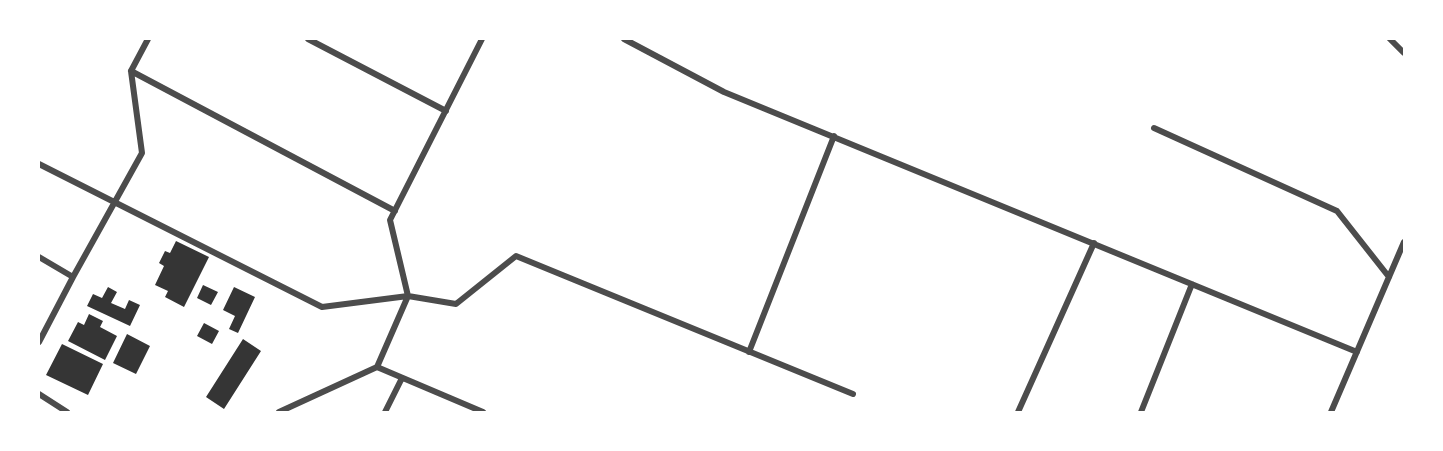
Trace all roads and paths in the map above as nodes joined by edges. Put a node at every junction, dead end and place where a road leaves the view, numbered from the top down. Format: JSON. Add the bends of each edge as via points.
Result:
{"nodes":[{"id":1,"x":148,"y":39,"type":"edge"},
{"id":2,"x":308,"y":39,"type":"edge"},
{"id":3,"x":482,"y":39,"type":"edge"},
{"id":4,"x":624,"y":39,"type":"edge"},
{"id":5,"x":1390,"y":39,"type":"edge"},
{"id":6,"x":1404,"y":53,"type":"edge"},
{"id":7,"x":131,"y":71,"type":"junction"},
{"id":8,"x":446,"y":111,"type":"junction"},
{"id":9,"x":1154,"y":128,"type":"dead end"},
{"id":10,"x":834,"y":136,"type":"junction"},
{"id":11,"x":39,"y":164,"type":"edge"},
{"id":12,"x":114,"y":203,"type":"junction"},
{"id":13,"x":395,"y":211,"type":"junction"},
{"id":14,"x":1404,"y":242,"type":"edge"},
{"id":15,"x":1094,"y":243,"type":"junction"},
{"id":16,"x":39,"y":257,"type":"edge"},
{"id":17,"x":73,"y":277,"type":"junction"},
{"id":18,"x":1389,"y":277,"type":"junction"},
{"id":19,"x":1192,"y":284,"type":"junction"},
{"id":20,"x":408,"y":296,"type":"junction"},
{"id":21,"x":39,"y":342,"type":"edge"},
{"id":22,"x":749,"y":352,"type":"junction"},
{"id":23,"x":1357,"y":352,"type":"junction"},
{"id":24,"x":377,"y":367,"type":"junction"},
{"id":25,"x":402,"y":378,"type":"junction"},
{"id":26,"x":39,"y":394,"type":"edge"},
{"id":27,"x":853,"y":394,"type":"dead end"},
{"id":28,"x":67,"y":412,"type":"edge"},
{"id":29,"x":279,"y":412,"type":"edge"},
{"id":30,"x":385,"y":412,"type":"edge"},
{"id":31,"x":483,"y":412,"type":"edge"},
{"id":32,"x":1018,"y":412,"type":"edge"},
{"id":33,"x":1141,"y":412,"type":"edge"},
{"id":34,"x":1331,"y":412,"type":"edge"}],
"edges":[{"from":1,"to":7,"type":"street"},
{"from":2,"to":8,"type":"street"},
{"from":3,"to":8,"type":"street"},
{"from":4,"to":10,"type":"street","via":[[724,92]]},
{"from":5,"to":6,"type":"street"},
{"from":7,"to":12,"type":"street","via":[[142,153]]},
{"from":7,"to":13,"type":"street"},
{"from":8,"to":13,"type":"street"},
{"from":9,"to":18,"type":"street","via":[[1337,211]]},
{"from":10,"to":15,"type":"street"},
{"from":10,"to":22,"type":"street"},
{"from":11,"to":12,"type":"street"},
{"from":12,"to":17,"type":"street"},
{"from":12,"to":20,"type":"street","via":[[322,307]]},
{"from":13,"to":20,"type":"street","via":[[390,220]]},
{"from":14,"to":18,"type":"street"},
{"from":15,"to":19,"type":"street"},
{"from":15,"to":32,"type":"street"},
{"from":16,"to":17,"type":"street"},
{"from":17,"to":21,"type":"street"},
{"from":18,"to":23,"type":"street"},
{"from":19,"to":23,"type":"street"},
{"from":19,"to":33,"type":"street"},
{"from":20,"to":22,"type":"street","via":[[456,304],[516,256]]},
{"from":20,"to":24,"type":"street"},
{"from":22,"to":27,"type":"street"},
{"from":23,"to":34,"type":"street"},
{"from":24,"to":25,"type":"street"},
{"from":24,"to":29,"type":"street"},
{"from":25,"to":30,"type":"street"},
{"from":25,"to":31,"type":"street"},
{"from":26,"to":28,"type":"street"}]}
